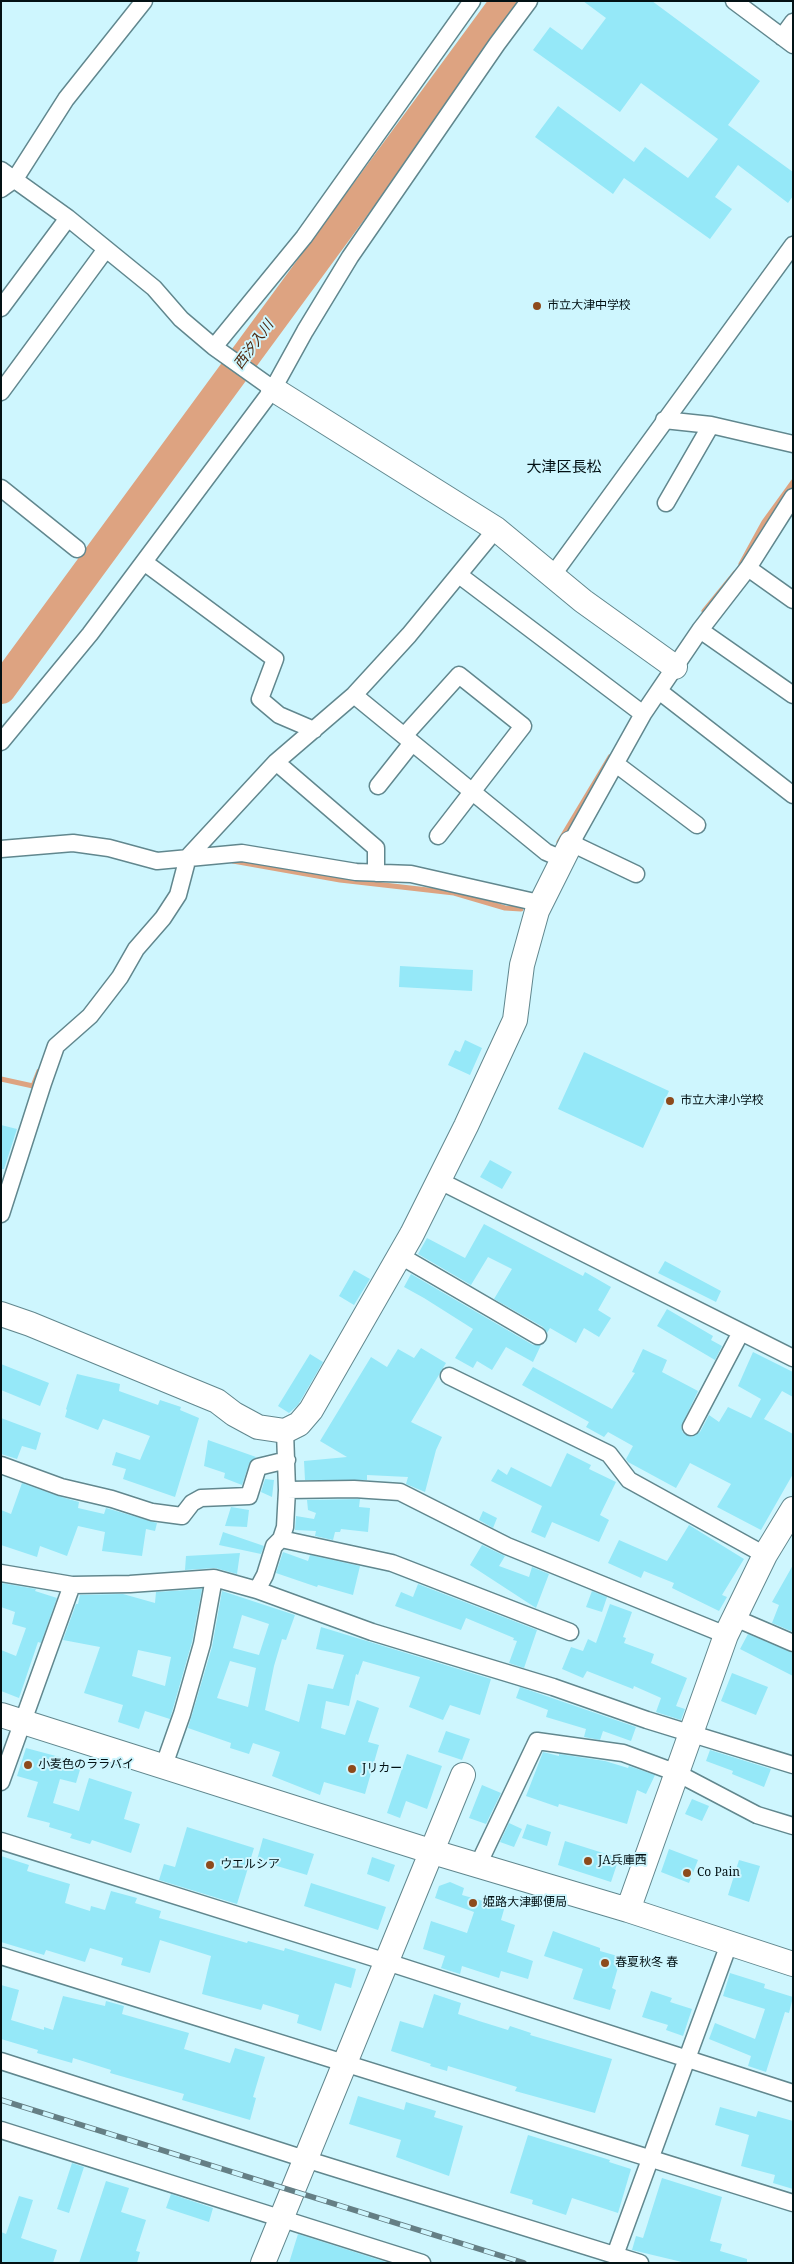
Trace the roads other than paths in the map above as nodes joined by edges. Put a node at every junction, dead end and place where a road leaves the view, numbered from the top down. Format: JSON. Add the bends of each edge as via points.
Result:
{"nodes":[{"id":1,"x":144,"y":1,"type":"edge"},
{"id":2,"x":472,"y":1,"type":"edge"},
{"id":3,"x":529,"y":1,"type":"edge"},
{"id":4,"x":734,"y":1,"type":"edge"},
{"id":5,"x":793,"y":22,"type":"edge"},
{"id":6,"x":788,"y":41,"type":"edge"},
{"id":7,"x":1,"y":170,"type":"edge"},
{"id":8,"x":15,"y":179,"type":"junction"},
{"id":9,"x":1,"y":188,"type":"edge"},
{"id":10,"x":68,"y":218,"type":"junction"},
{"id":11,"x":793,"y":245,"type":"edge"},
{"id":12,"x":106,"y":249,"type":"junction"},
{"id":13,"x":1,"y":308,"type":"edge"},
{"id":14,"x":214,"y":347,"type":"junction"},
{"id":15,"x":273,"y":389,"type":"junction"},
{"id":16,"x":1,"y":392,"type":"edge"},
{"id":17,"x":664,"y":420,"type":"junction"},
{"id":18,"x":711,"y":425,"type":"junction"},
{"id":19,"x":793,"y":444,"type":"edge"},
{"id":20,"x":1,"y":488,"type":"edge"},
{"id":21,"x":791,"y":502,"type":"edge"},
{"id":22,"x":666,"y":503,"type":"dead end"},
{"id":23,"x":496,"y":529,"type":"junction"},
{"id":24,"x":77,"y":549,"type":"dead end"},
{"id":25,"x":144,"y":562,"type":"junction"},
{"id":26,"x":748,"y":568,"type":"junction"},
{"id":27,"x":459,"y":575,"type":"junction"},
{"id":28,"x":552,"y":576,"type":"junction"},
{"id":29,"x":793,"y":600,"type":"edge"},
{"id":30,"x":700,"y":630,"type":"junction"},
{"id":31,"x":674,"y":667,"type":"junction"},
{"id":32,"x":658,"y":690,"type":"junction"},
{"id":33,"x":354,"y":695,"type":"junction"},
{"id":34,"x":793,"y":695,"type":"edge"},
{"id":35,"x":643,"y":714,"type":"junction"},
{"id":36,"x":314,"y":730,"type":"junction"},
{"id":37,"x":408,"y":740,"type":"junction"},
{"id":38,"x":1,"y":742,"type":"edge"},
{"id":39,"x":276,"y":762,"type":"junction"},
{"id":40,"x":616,"y":764,"type":"junction"},
{"id":41,"x":378,"y":786,"type":"dead end"},
{"id":42,"x":473,"y":793,"type":"junction"},
{"id":43,"x":793,"y":795,"type":"edge"},
{"id":44,"x":697,"y":826,"type":"dead end"},
{"id":45,"x":438,"y":836,"type":"dead end"},
{"id":46,"x":1,"y":849,"type":"edge"},
{"id":47,"x":560,"y":852,"type":"junction"},
{"id":48,"x":188,"y":857,"type":"junction"},
{"id":49,"x":376,"y":873,"type":"junction"},
{"id":50,"x":636,"y":874,"type":"dead end"},
{"id":51,"x":539,"y":903,"type":"junction"},
{"id":52,"x":440,"y":1181,"type":"junction"},
{"id":53,"x":1,"y":1214,"type":"edge"},
{"id":54,"x":399,"y":1255,"type":"junction"},
{"id":55,"x":1,"y":1314,"type":"edge"},
{"id":56,"x":741,"y":1332,"type":"junction"},
{"id":57,"x":538,"y":1336,"type":"dead end"},
{"id":58,"x":793,"y":1358,"type":"edge"},
{"id":59,"x":449,"y":1376,"type":"dead end"},
{"id":60,"x":691,"y":1427,"type":"dead end"},
{"id":61,"x":285,"y":1431,"type":"junction"},
{"id":62,"x":286,"y":1460,"type":"junction"},
{"id":63,"x":1,"y":1465,"type":"edge"},
{"id":64,"x":287,"y":1490,"type":"junction"},
{"id":65,"x":793,"y":1509,"type":"edge"},
{"id":66,"x":281,"y":1540,"type":"junction"},
{"id":67,"x":765,"y":1555,"type":"junction"},
{"id":68,"x":1,"y":1573,"type":"edge"},
{"id":69,"x":214,"y":1578,"type":"junction"},
{"id":70,"x":72,"y":1585,"type":"junction"},
{"id":71,"x":257,"y":1590,"type":"junction"},
{"id":72,"x":730,"y":1627,"type":"junction"},
{"id":73,"x":570,"y":1632,"type":"dead end"},
{"id":74,"x":793,"y":1644,"type":"edge"},
{"id":75,"x":12,"y":1719,"type":"edge"},
{"id":76,"x":691,"y":1733,"type":"junction"},
{"id":77,"x":793,"y":1765,"type":"edge"},
{"id":78,"x":163,"y":1768,"type":"junction"},
{"id":79,"x":677,"y":1774,"type":"junction"},
{"id":80,"x":463,"y":1775,"type":"dead end"},
{"id":81,"x":1,"y":1782,"type":"edge"},
{"id":82,"x":793,"y":1826,"type":"edge"},
{"id":83,"x":1,"y":1842,"type":"edge"},
{"id":84,"x":432,"y":1852,"type":"junction"},
{"id":85,"x":478,"y":1865,"type":"junction"},
{"id":86,"x":628,"y":1910,"type":"junction"},
{"id":87,"x":729,"y":1944,"type":"junction"},
{"id":88,"x":1,"y":1956,"type":"edge"},
{"id":89,"x":387,"y":1962,"type":"junction"},
{"id":90,"x":793,"y":1964,"type":"edge"},
{"id":91,"x":687,"y":2059,"type":"junction"},
{"id":92,"x":1,"y":2061,"type":"edge"},
{"id":93,"x":346,"y":2062,"type":"junction"},
{"id":94,"x":793,"y":2093,"type":"edge"},
{"id":95,"x":1,"y":2130,"type":"edge"},
{"id":96,"x":305,"y":2159,"type":"junction"},
{"id":97,"x":652,"y":2159,"type":"junction"},
{"id":98,"x":793,"y":2203,"type":"edge"},
{"id":99,"x":281,"y":2218,"type":"junction"},
{"id":100,"x":615,"y":2255,"type":"junction"},
{"id":101,"x":263,"y":2263,"type":"edge"},
{"id":102,"x":422,"y":2263,"type":"edge"},
{"id":103,"x":640,"y":2263,"type":"edge"}],
"edges":[{"from":1,"to":8,"type":"street","via":[[66,99]]},
{"from":2,"to":14,"type":"street","via":[[304,237]]},
{"from":3,"to":15,"type":"street","via":[[350,257]]},
{"from":4,"to":6,"type":"street"},
{"from":5,"to":6,"type":"street"},
{"from":7,"to":8,"type":"street"},
{"from":8,"to":9,"type":"street"},
{"from":8,"to":10,"type":"street"},
{"from":10,"to":12,"type":"street"},
{"from":10,"to":13,"type":"street"},
{"from":11,"to":17,"type":"street"},
{"from":12,"to":14,"type":"street","via":[[154,288],[181,319]]},
{"from":12,"to":16,"type":"street"},
{"from":14,"to":15,"type":"street"},
{"from":15,"to":23,"type":"street"},
{"from":15,"to":25,"type":"street"},
{"from":17,"to":18,"type":"street"},
{"from":17,"to":28,"type":"street"},
{"from":18,"to":19,"type":"street"},
{"from":18,"to":22,"type":"street"},
{"from":20,"to":24,"type":"street"},
{"from":21,"to":26,"type":"street"},
{"from":23,"to":27,"type":"street"},
{"from":23,"to":28,"type":"street"},
{"from":25,"to":36,"type":"street","via":[[275,659],[260,699],[279,715]]},
{"from":25,"to":38,"type":"street","via":[[90,634]]},
{"from":26,"to":29,"type":"street"},
{"from":26,"to":30,"type":"street"},
{"from":27,"to":33,"type":"street"},
{"from":27,"to":35,"type":"street"},
{"from":28,"to":31,"type":"street"},
{"from":30,"to":31,"type":"street"},
{"from":30,"to":34,"type":"street"},
{"from":31,"to":32,"type":"street"},
{"from":32,"to":35,"type":"street"},
{"from":32,"to":43,"type":"street"},
{"from":33,"to":36,"type":"street"},
{"from":33,"to":37,"type":"street"},
{"from":35,"to":40,"type":"street"},
{"from":36,"to":39,"type":"street"},
{"from":37,"to":41,"type":"street"},
{"from":37,"to":42,"type":"street"},
{"from":37,"to":42,"type":"street","via":[[460,675],[523,726]]},
{"from":39,"to":48,"type":"street"},
{"from":39,"to":49,"type":"street","via":[[376,848]]},
{"from":40,"to":44,"type":"street"},
{"from":40,"to":47,"type":"street"},
{"from":42,"to":45,"type":"street"},
{"from":42,"to":47,"type":"street"},
{"from":46,"to":48,"type":"street","via":[[73,843],[109,848],[157,861]]},
{"from":47,"to":50,"type":"street"},
{"from":47,"to":51,"type":"street"},
{"from":48,"to":49,"type":"street","via":[[242,853]]},
{"from":48,"to":53,"type":"street","via":[[178,895],[163,918],[136,949],[120,977],[90,1016],[56,1046]]},
{"from":49,"to":51,"type":"street","via":[[411,874]]},
{"from":51,"to":52,"type":"street","via":[[522,965],[515,1020]]},
{"from":52,"to":54,"type":"street"},
{"from":52,"to":56,"type":"street"},
{"from":54,"to":57,"type":"street"},
{"from":54,"to":61,"type":"street","via":[[311,1410],[299,1424]]},
{"from":55,"to":61,"type":"street","via":[[217,1401],[258,1427]]},
{"from":56,"to":58,"type":"street"},
{"from":56,"to":60,"type":"street"},
{"from":59,"to":67,"type":"street","via":[[609,1454],[629,1480]]},
{"from":61,"to":62,"type":"street"},
{"from":62,"to":63,"type":"street","via":[[258,1467],[249,1496],[201,1498],[192,1503],[182,1516],[152,1512],[61,1488]]},
{"from":62,"to":64,"type":"street"},
{"from":64,"to":66,"type":"street"},
{"from":64,"to":72,"type":"street","via":[[400,1492],[507,1546]]},
{"from":65,"to":67,"type":"street"},
{"from":66,"to":71,"type":"street","via":[[274,1546]]},
{"from":66,"to":73,"type":"street","via":[[392,1564]]},
{"from":67,"to":72,"type":"street"},
{"from":68,"to":70,"type":"street"},
{"from":69,"to":70,"type":"street"},
{"from":69,"to":71,"type":"street"},
{"from":69,"to":78,"type":"street","via":[[202,1644]]},
{"from":70,"to":75,"type":"street"},
{"from":71,"to":76,"type":"street","via":[[372,1632]]},
{"from":72,"to":74,"type":"street"},
{"from":72,"to":76,"type":"street"},
{"from":75,"to":78,"type":"street"},
{"from":75,"to":81,"type":"street"},
{"from":76,"to":77,"type":"street"},
{"from":76,"to":79,"type":"street"},
{"from":78,"to":84,"type":"street"},
{"from":79,"to":82,"type":"street","via":[[757,1815]]},
{"from":79,"to":85,"type":"street","via":[[623,1753],[537,1742]]},
{"from":79,"to":86,"type":"street"},
{"from":80,"to":84,"type":"street"},
{"from":83,"to":89,"type":"street"},
{"from":84,"to":85,"type":"street"},
{"from":84,"to":89,"type":"street"},
{"from":85,"to":86,"type":"street"},
{"from":86,"to":87,"type":"street"},
{"from":87,"to":90,"type":"street"},
{"from":87,"to":91,"type":"street"},
{"from":88,"to":93,"type":"street"},
{"from":89,"to":91,"type":"street"},
{"from":89,"to":93,"type":"street"},
{"from":91,"to":94,"type":"street"},
{"from":91,"to":97,"type":"street"},
{"from":92,"to":96,"type":"street"},
{"from":93,"to":96,"type":"street"},
{"from":93,"to":97,"type":"street"},
{"from":95,"to":99,"type":"street"},
{"from":96,"to":99,"type":"street"},
{"from":96,"to":100,"type":"street"},
{"from":97,"to":98,"type":"street"},
{"from":97,"to":100,"type":"street"},
{"from":99,"to":101,"type":"street"},
{"from":99,"to":102,"type":"street"},
{"from":100,"to":103,"type":"street"}]}
